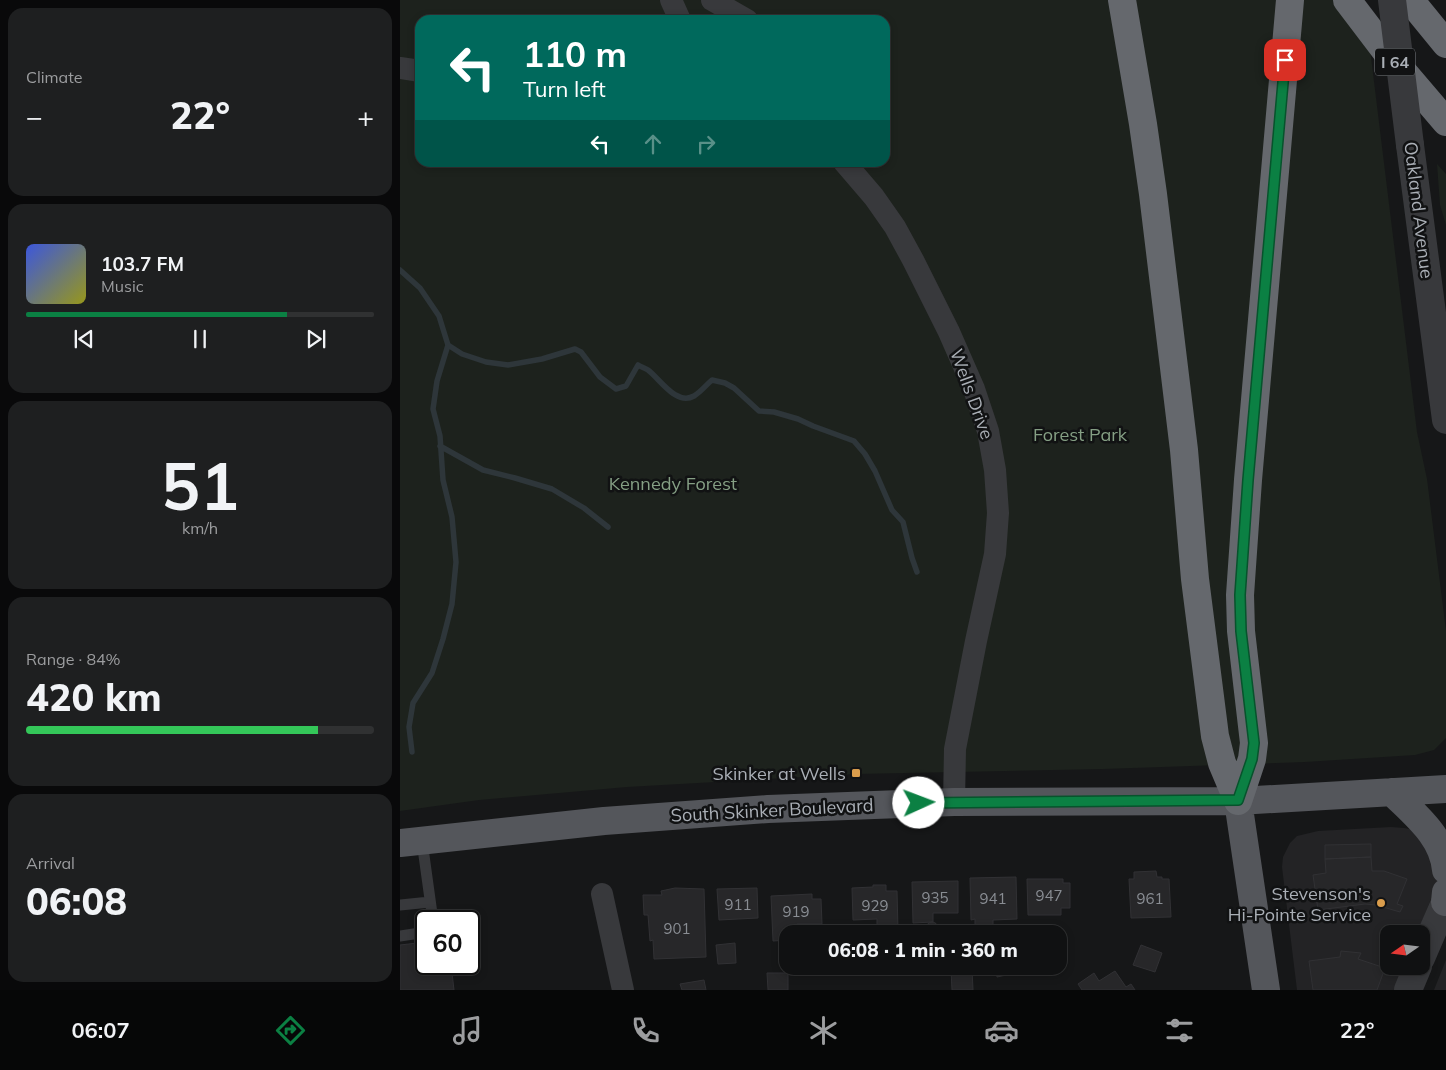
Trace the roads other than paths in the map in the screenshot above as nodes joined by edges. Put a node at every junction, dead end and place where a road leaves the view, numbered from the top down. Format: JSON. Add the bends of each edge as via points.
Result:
{"nodes":[{"id":1,"x":671,"y":0,"type":"edge"},
{"id":2,"x":712,"y":0,"type":"edge"},
{"id":3,"x":1122,"y":0,"type":"edge"},
{"id":4,"x":1347,"y":0,"type":"edge"},
{"id":5,"x":1392,"y":0,"type":"edge"},
{"id":6,"x":1410,"y":0,"type":"edge"},
{"id":7,"x":1290,"y":1,"type":"edge"},
{"id":8,"x":678,"y":15,"type":"edge"},
{"id":9,"x":738,"y":15,"type":"edge"},
{"id":10,"x":1446,"y":44,"type":"edge"},
{"id":11,"x":400,"y":68,"type":"edge"},
{"id":12,"x":415,"y":70,"type":"edge"},
{"id":13,"x":1446,"y":122,"type":"edge"},
{"id":14,"x":848,"y":167,"type":"edge"},
{"id":15,"x":1446,"y":420,"type":"edge"},
{"id":16,"x":1446,"y":789,"type":"edge"},
{"id":17,"x":1392,"y":792,"type":"junction"},
{"id":18,"x":1238,"y":800,"type":"junction"},
{"id":19,"x":954,"y":802,"type":"junction"},
{"id":20,"x":411,"y":842,"type":"edge"},
{"id":21,"x":1446,"y":870,"type":"edge"},
{"id":22,"x":602,"y":894,"type":"dead end"},
{"id":23,"x":1446,"y":898,"type":"edge"},
{"id":24,"x":430,"y":902,"type":"junction"},
{"id":25,"x":400,"y":905,"type":"edge"},
{"id":26,"x":431,"y":910,"type":"edge"},
{"id":27,"x":415,"y":934,"type":"edge"},
{"id":28,"x":400,"y":936,"type":"edge"},
{"id":29,"x":1430,"y":936,"type":"edge"},
{"id":30,"x":1414,"y":975,"type":"edge"},
{"id":31,"x":623,"y":990,"type":"edge"},
{"id":32,"x":1266,"y":990,"type":"edge"},
{"id":33,"x":1408,"y":990,"type":"edge"}],
"edges":[{"from":1,"to":8,"type":"street"},
{"from":2,"to":9,"type":"street"},
{"from":3,"to":18,"type":"highway","via":[[1154,204],[1215,736],[1222,763]]},
{"from":4,"to":13,"type":"highway","number":"I 64"},
{"from":5,"to":15,"type":"street","name":"Oakland Avenue","bridge":true},
{"from":6,"to":10,"type":"highway"},
{"from":7,"to":18,"type":"highway","via":[[1240,595],[1254,743]]},
{"from":11,"to":12,"type":"street"},
{"from":14,"to":19,"type":"street","name":"Wells Drive","via":[[895,227],[944,323],[974,389],[988,431],[995,470],[998,513],[995,554],[955,749]]},
{"from":16,"to":17,"type":"main road","name":"South Skinker Boulevard"},
{"from":17,"to":18,"type":"main road","name":"South Skinker Boulevard"},
{"from":17,"to":21,"type":"main road","via":[[1434,836]]},
{"from":18,"to":19,"type":"main road","name":"South Skinker Boulevard"},
{"from":18,"to":32,"type":"main road"},
{"from":19,"to":20,"type":"main road","name":"South Skinker Boulevard","via":[[679,815]]},
{"from":20,"to":24,"type":"lane"},
{"from":22,"to":31,"type":"street"},
{"from":23,"to":29,"type":"street"},
{"from":24,"to":25,"type":"lane"},
{"from":24,"to":26,"type":"lane"},
{"from":27,"to":28,"type":"lane"},
{"from":30,"to":33,"type":"street"}]}
